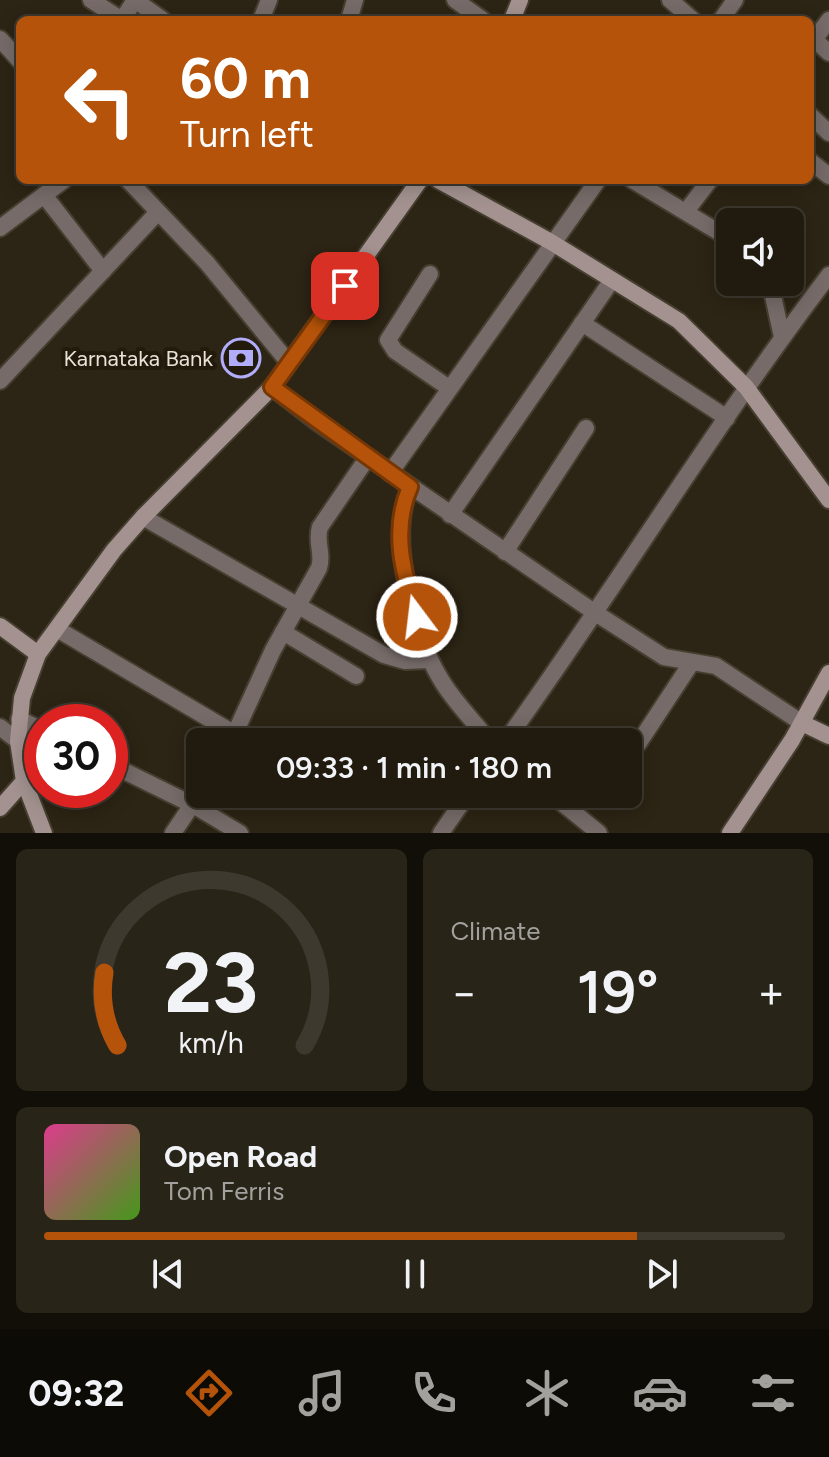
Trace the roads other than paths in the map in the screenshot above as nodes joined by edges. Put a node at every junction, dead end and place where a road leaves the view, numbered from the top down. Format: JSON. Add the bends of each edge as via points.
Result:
{"nodes":[{"id":1,"x":91,"y":0,"type":"edge"},
{"id":2,"x":135,"y":0,"type":"edge"},
{"id":3,"x":455,"y":0,"type":"edge"},
{"id":4,"x":670,"y":0,"type":"edge"},
{"id":5,"x":116,"y":16,"type":"edge"},
{"id":6,"x":157,"y":16,"type":"edge"},
{"id":7,"x":477,"y":16,"type":"edge"},
{"id":8,"x":688,"y":16,"type":"edge"},
{"id":9,"x":829,"y":20,"type":"edge"},
{"id":10,"x":0,"y":39,"type":"edge"},
{"id":11,"x":814,"y":39,"type":"edge"},
{"id":12,"x":16,"y":57,"type":"edge"},
{"id":13,"x":814,"y":119,"type":"edge"},
{"id":14,"x":829,"y":133,"type":"edge"},
{"id":15,"x":59,"y":184,"type":"edge"},
{"id":16,"x":138,"y":184,"type":"edge"},
{"id":17,"x":417,"y":184,"type":"edge"},
{"id":18,"x":445,"y":184,"type":"edge"},
{"id":19,"x":595,"y":184,"type":"edge"},
{"id":20,"x":639,"y":184,"type":"edge"},
{"id":21,"x":707,"y":184,"type":"edge"},
{"id":22,"x":44,"y":195,"type":"junction"},
{"id":23,"x":687,"y":210,"type":"junction"},
{"id":24,"x":158,"y":212,"type":"junction"},
{"id":25,"x":0,"y":228,"type":"edge"},
{"id":26,"x":716,"y":230,"type":"edge"},
{"id":27,"x":551,"y":242,"type":"junction"},
{"id":28,"x":103,"y":271,"type":"junction"},
{"id":29,"x":430,"y":274,"type":"dead end"},
{"id":30,"x":829,"y":275,"type":"edge"},
{"id":31,"x":612,"y":280,"type":"junction"},
{"id":32,"x":773,"y":296,"type":"edge"},
{"id":33,"x":582,"y":323,"type":"junction"},
{"id":34,"x":782,"y":337,"type":"junction"},
{"id":35,"x":289,"y":363,"type":"junction"},
{"id":36,"x":0,"y":381,"type":"edge"},
{"id":37,"x":272,"y":387,"type":"junction"},
{"id":38,"x":746,"y":387,"type":"junction"},
{"id":39,"x":449,"y":388,"type":"junction"},
{"id":40,"x":727,"y":418,"type":"junction"},
{"id":41,"x":586,"y":428,"type":"dead end"},
{"id":42,"x":368,"y":457,"type":"junction"},
{"id":43,"x":390,"y":473,"type":"junction"},
{"id":44,"x":410,"y":487,"type":"junction"},
{"id":45,"x":829,"y":500,"type":"edge"},
{"id":46,"x":450,"y":515,"type":"junction"},
{"id":47,"x":143,"y":517,"type":"junction"},
{"id":48,"x":505,"y":552,"type":"junction"},
{"id":49,"x":297,"y":606,"type":"junction"},
{"id":50,"x":597,"y":614,"type":"junction"},
{"id":51,"x":0,"y":626,"type":"edge"},
{"id":52,"x":57,"y":629,"type":"junction"},
{"id":53,"x":283,"y":632,"type":"junction"},
{"id":54,"x":38,"y":654,"type":"junction"},
{"id":55,"x":430,"y":660,"type":"junction"},
{"id":56,"x":692,"y":662,"type":"junction"},
{"id":57,"x":829,"y":673,"type":"edge"},
{"id":58,"x":356,"y":676,"type":"dead end"},
{"id":59,"x":19,"y":719,"type":"junction"},
{"id":60,"x":24,"y":721,"type":"edge"},
{"id":61,"x":802,"y":723,"type":"junction"},
{"id":62,"x":0,"y":727,"type":"edge"},
{"id":63,"x":217,"y":728,"type":"edge"},
{"id":64,"x":238,"y":728,"type":"edge"},
{"id":65,"x":479,"y":728,"type":"edge"},
{"id":66,"x":515,"y":728,"type":"edge"},
{"id":67,"x":829,"y":736,"type":"edge"},
{"id":68,"x":642,"y":738,"type":"edge"},
{"id":69,"x":18,"y":741,"type":"junction"},
{"id":70,"x":128,"y":771,"type":"edge"},
{"id":71,"x":24,"y":781,"type":"joint"},
{"id":72,"x":186,"y":795,"type":"edge"},
{"id":73,"x":0,"y":808,"type":"edge"},
{"id":74,"x":34,"y":808,"type":"edge"},
{"id":75,"x":190,"y":808,"type":"edge"},
{"id":76,"x":208,"y":808,"type":"edge"},
{"id":77,"x":458,"y":808,"type":"edge"},
{"id":78,"x":568,"y":808,"type":"edge"},
{"id":79,"x":44,"y":833,"type":"edge"},
{"id":80,"x":173,"y":833,"type":"edge"},
{"id":81,"x":240,"y":833,"type":"edge"},
{"id":82,"x":441,"y":833,"type":"edge"},
{"id":83,"x":599,"y":833,"type":"edge"},
{"id":84,"x":730,"y":833,"type":"edge"}],
"edges":[{"from":1,"to":5,"type":"street"},
{"from":2,"to":6,"type":"street"},
{"from":3,"to":7,"type":"street"},
{"from":4,"to":8,"type":"street"},
{"from":9,"to":11,"type":"street"},
{"from":10,"to":12,"type":"street"},
{"from":13,"to":14,"type":"street"},
{"from":15,"to":22,"type":"street"},
{"from":16,"to":24,"type":"street"},
{"from":17,"to":35,"type":"main road"},
{"from":18,"to":27,"type":"main road"},
{"from":19,"to":27,"type":"street"},
{"from":20,"to":23,"type":"street"},
{"from":21,"to":23,"type":"street"},
{"from":22,"to":25,"type":"street"},
{"from":22,"to":28,"type":"street"},
{"from":23,"to":26,"type":"street"},
{"from":24,"to":28,"type":"street"},
{"from":24,"to":35,"type":"street"},
{"from":27,"to":31,"type":"main road"},
{"from":27,"to":39,"type":"street"},
{"from":28,"to":36,"type":"street"},
{"from":29,"to":39,"type":"street","via":[[388,340],[395,351]]},
{"from":30,"to":34,"type":"street"},
{"from":31,"to":33,"type":"street"},
{"from":31,"to":38,"type":"main road","via":[[679,321]]},
{"from":32,"to":34,"type":"street"},
{"from":33,"to":40,"type":"street"},
{"from":33,"to":46,"type":"street"},
{"from":34,"to":38,"type":"street"},
{"from":35,"to":37,"type":"main road"},
{"from":37,"to":42,"type":"street"},
{"from":37,"to":47,"type":"main road"},
{"from":38,"to":40,"type":"street"},
{"from":38,"to":45,"type":"main road"},
{"from":39,"to":43,"type":"street"},
{"from":40,"to":50,"type":"street"},
{"from":41,"to":48,"type":"street"},
{"from":42,"to":43,"type":"street"},
{"from":42,"to":49,"type":"street","via":[[320,527],[322,559]]},
{"from":43,"to":44,"type":"street"},
{"from":44,"to":46,"type":"street"},
{"from":44,"to":55,"type":"street","via":[[401,507],[399,549]]},
{"from":46,"to":48,"type":"street"},
{"from":47,"to":49,"type":"street"},
{"from":47,"to":52,"type":"main road"},
{"from":48,"to":50,"type":"street"},
{"from":49,"to":53,"type":"street"},
{"from":49,"to":55,"type":"street","via":[[395,660]]},
{"from":50,"to":56,"type":"street","via":[[664,657]]},
{"from":50,"to":66,"type":"street"},
{"from":51,"to":54,"type":"main road"},
{"from":52,"to":54,"type":"main road"},
{"from":52,"to":63,"type":"street"},
{"from":53,"to":58,"type":"street"},
{"from":53,"to":64,"type":"street"},
{"from":54,"to":59,"type":"main road"},
{"from":55,"to":65,"type":"street"},
{"from":56,"to":61,"type":"street","via":[[716,666]]},
{"from":56,"to":68,"type":"street"},
{"from":57,"to":61,"type":"main road"},
{"from":59,"to":60,"type":"street"},
{"from":59,"to":69,"type":"main road"},
{"from":61,"to":67,"type":"main road"},
{"from":61,"to":84,"type":"main road"},
{"from":62,"to":69,"type":"street"},
{"from":69,"to":71,"type":"main road"},
{"from":70,"to":72,"type":"street"},
{"from":71,"to":73,"type":"main road"},
{"from":74,"to":79,"type":"main road"},
{"from":75,"to":80,"type":"street"},
{"from":76,"to":81,"type":"street"},
{"from":77,"to":82,"type":"street"},
{"from":78,"to":83,"type":"street"}]}
